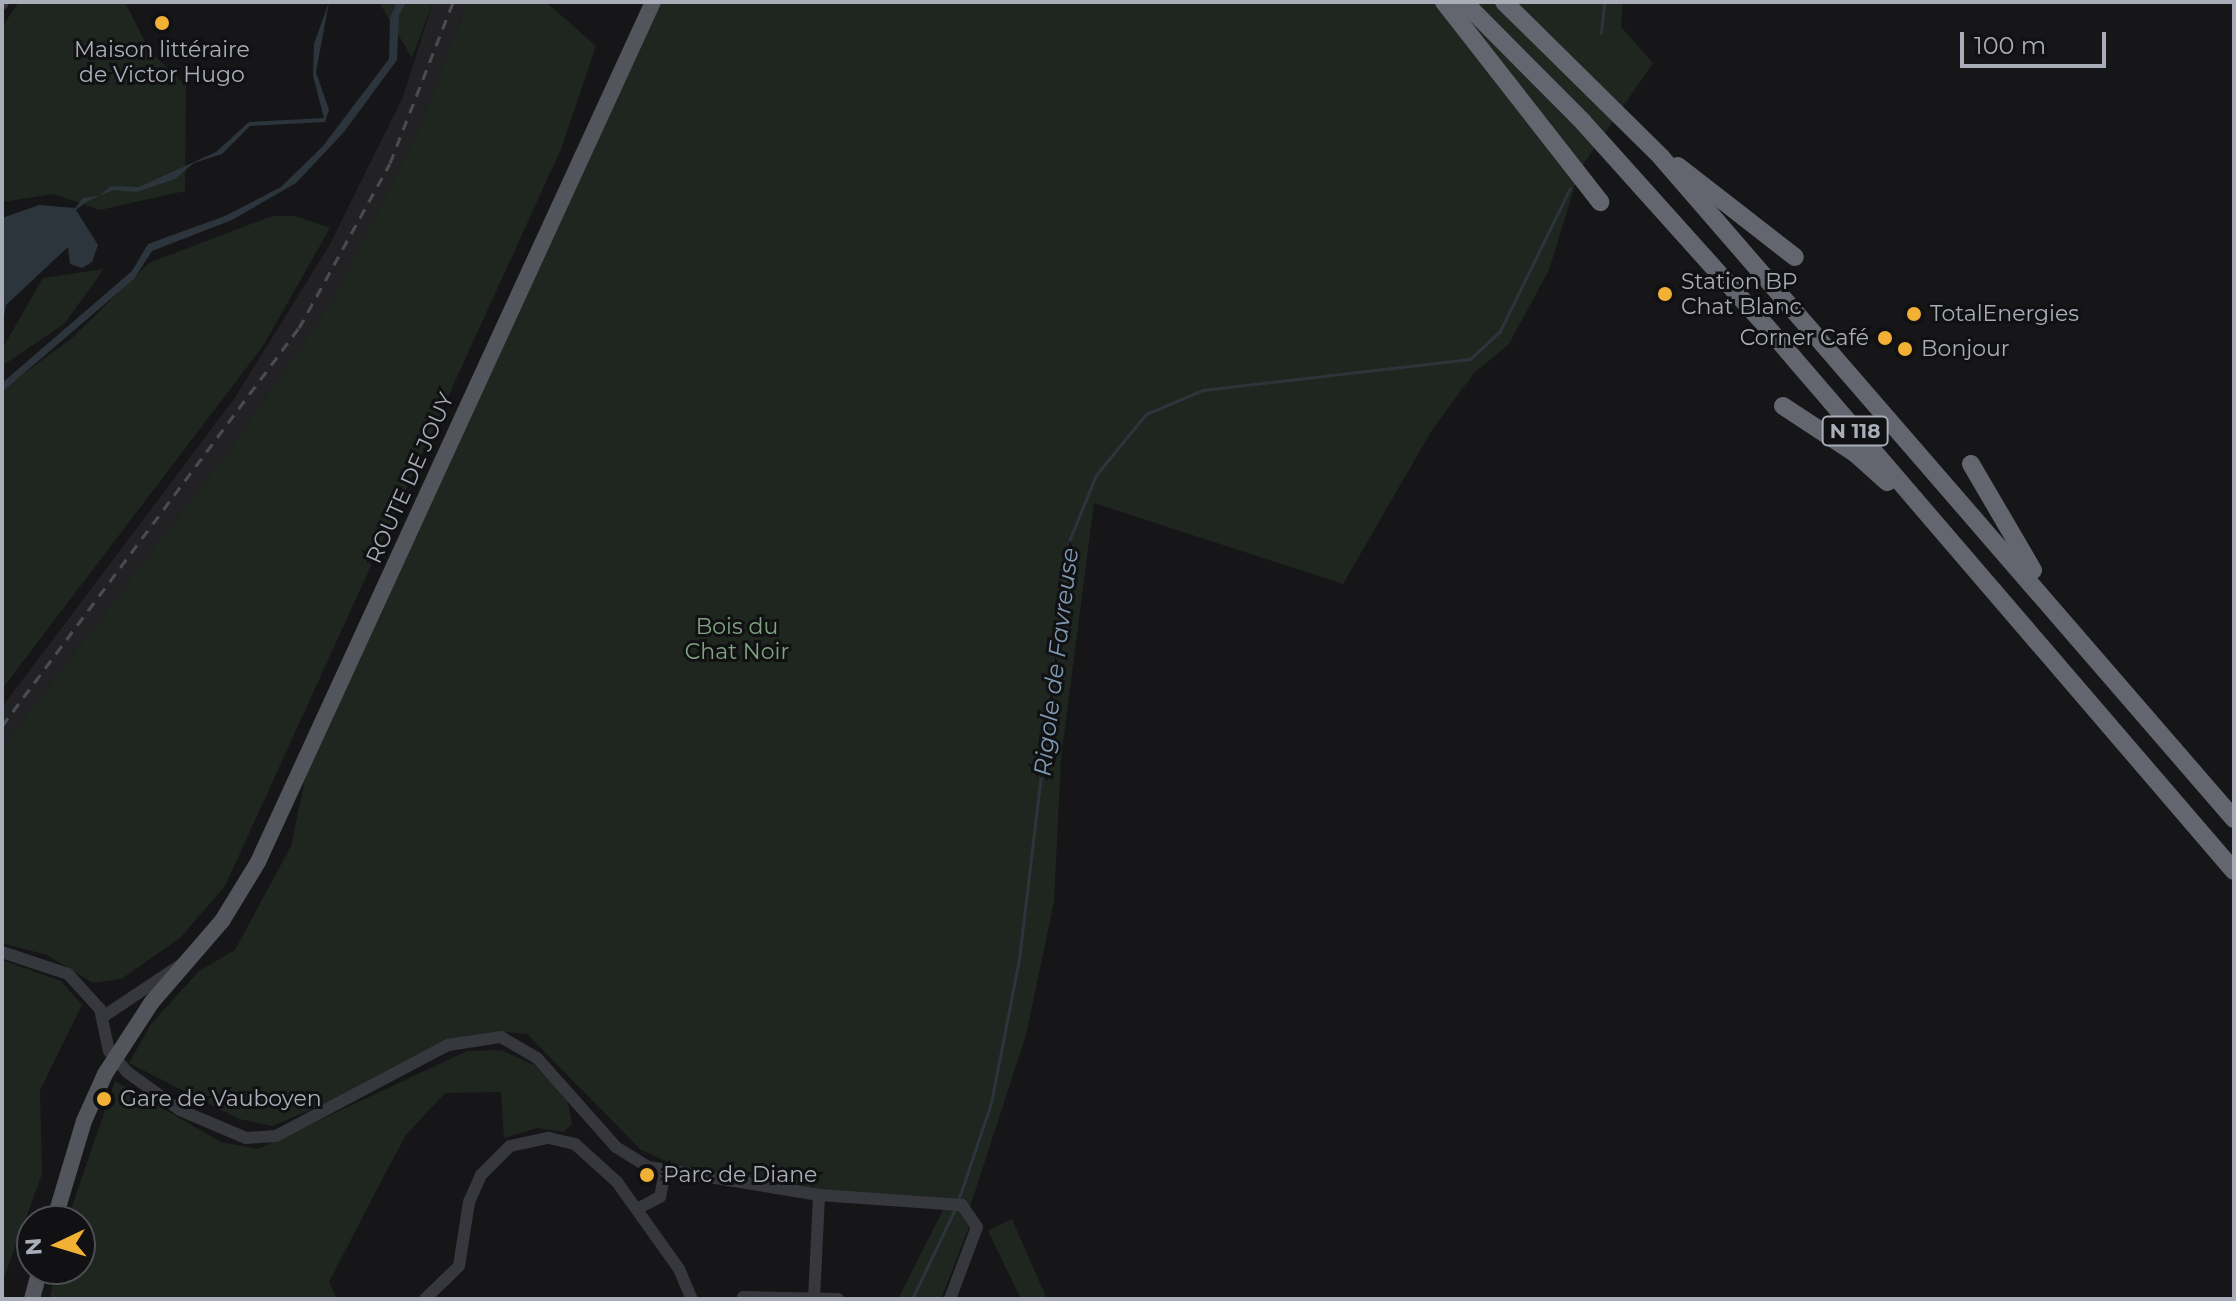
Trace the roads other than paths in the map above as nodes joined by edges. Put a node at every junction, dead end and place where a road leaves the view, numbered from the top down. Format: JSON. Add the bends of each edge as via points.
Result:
{"nodes":[{"id":1,"x":653,"y":2,"type":"edge"},
{"id":2,"x":1444,"y":2,"type":"edge"},
{"id":3,"x":1464,"y":2,"type":"edge"},
{"id":4,"x":1504,"y":2,"type":"edge"},
{"id":5,"x":1661,"y":157,"type":"junction"},
{"id":6,"x":1600,"y":202,"type":"dead end"},
{"id":7,"x":1795,"y":257,"type":"dead end"},
{"id":8,"x":1783,"y":406,"type":"dead end"},
{"id":9,"x":1971,"y":464,"type":"dead end"},
{"id":10,"x":1903,"y":487,"type":"junction"},
{"id":11,"x":2045,"y":598,"type":"junction"},
{"id":12,"x":2234,"y":819,"type":"edge"},
{"id":13,"x":2234,"y":871,"type":"edge"},
{"id":14,"x":2,"y":952,"type":"edge"},
{"id":15,"x":188,"y":961,"type":"junction"},
{"id":16,"x":104,"y":1016,"type":"junction"},
{"id":17,"x":114,"y":1058,"type":"junction"},
{"id":18,"x":665,"y":1172,"type":"junction"},
{"id":19,"x":819,"y":1195,"type":"junction"},
{"id":20,"x":59,"y":1205,"type":"edge"},
{"id":21,"x":639,"y":1208,"type":"junction"},
{"id":22,"x":743,"y":1297,"type":"dead end"},
{"id":23,"x":814,"y":1298,"type":"edge"},
{"id":24,"x":425,"y":1299,"type":"edge"},
{"id":25,"x":692,"y":1299,"type":"edge"},
{"id":26,"x":838,"y":1299,"type":"edge"},
{"id":27,"x":950,"y":1299,"type":"edge"}],
"edges":[{"from":1,"to":15,"type":"main road","name":"ROUTE DE JOUY","via":[[258,862],[222,921]]},
{"from":2,"to":6,"type":"highway"},
{"from":3,"to":10,"type":"highway","number":"N 118","via":[[1637,181]]},
{"from":4,"to":5,"type":"highway","number":"N 118"},
{"from":5,"to":7,"type":"highway","via":[[1685,169]]},
{"from":5,"to":11,"type":"highway","number":"N 118"},
{"from":8,"to":10,"type":"highway","via":[[1856,454],[1886,482]]},
{"from":9,"to":11,"type":"highway"},
{"from":10,"to":13,"type":"highway","number":"N 118"},
{"from":11,"to":12,"type":"highway","number":"N 118"},
{"from":14,"to":16,"type":"street","via":[[68,974]]},
{"from":15,"to":16,"type":"street","name":"ROUTE DE JOUY"},
{"from":15,"to":17,"type":"main road","name":"ROUTE DE JOUY"},
{"from":16,"to":17,"type":"street"},
{"from":17,"to":18,"type":"street","via":[[180,1110],[230,1133],[265,1138],[311,1120],[448,1045],[501,1037],[558,1076],[627,1157]]},
{"from":17,"to":20,"type":"main road","name":"ROUTE DE JOUY","via":[[84,1121]]},
{"from":18,"to":19,"type":"street"},
{"from":18,"to":21,"type":"street","via":[[660,1197]]},
{"from":19,"to":23,"type":"street"},
{"from":19,"to":27,"type":"street","via":[[961,1206],[976,1234]]},
{"from":21,"to":24,"type":"street","via":[[575,1144],[549,1138],[518,1143],[481,1175],[469,1202],[459,1266]]},
{"from":21,"to":25,"type":"street"},
{"from":22,"to":23,"type":"street"},
{"from":23,"to":26,"type":"street"}]}
